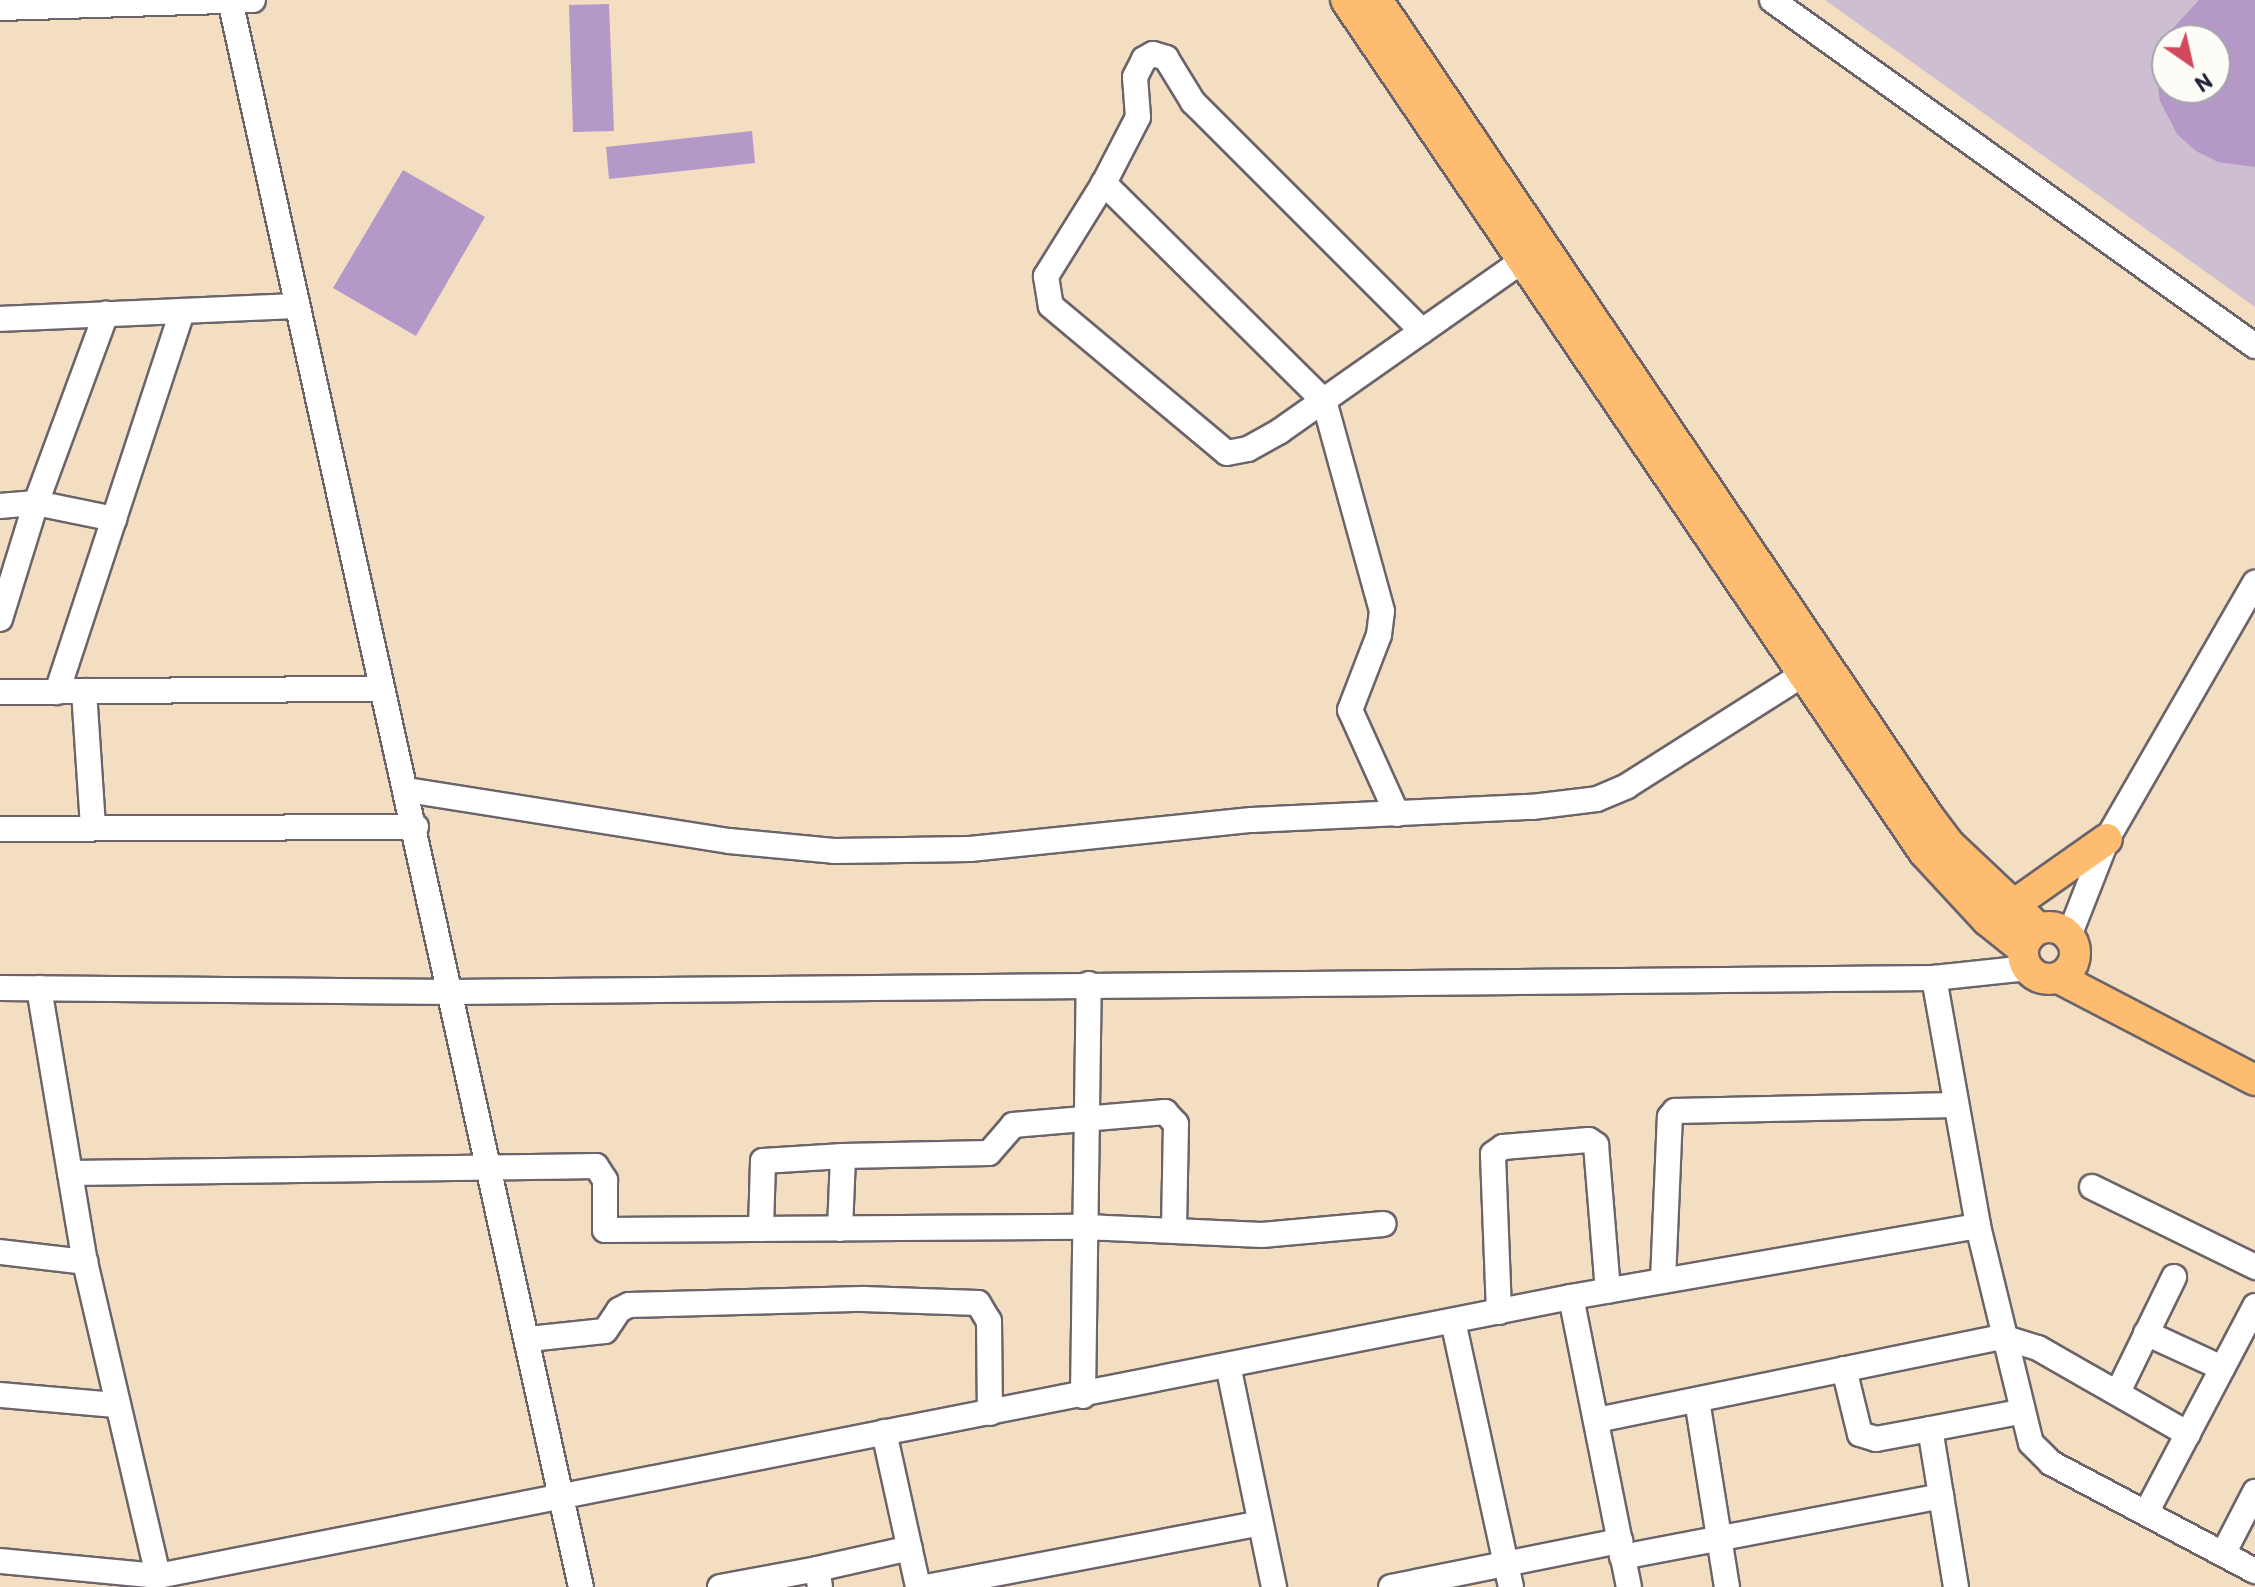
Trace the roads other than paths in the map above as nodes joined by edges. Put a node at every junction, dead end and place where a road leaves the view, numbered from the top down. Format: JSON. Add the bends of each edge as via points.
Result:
{"nodes":[{"id":1,"x":238,"y":0,"type":"edge"},
{"id":2,"x":1346,"y":0,"type":"edge"},
{"id":3,"x":1377,"y":0,"type":"edge"},
{"id":4,"x":1772,"y":0,"type":"edge"},
{"id":5,"x":9,"y":6,"type":"edge"},
{"id":6,"x":1401,"y":12,"type":"edge"},
{"id":7,"x":1104,"y":183,"type":"junction"},
{"id":8,"x":1532,"y":254,"type":"junction"},
{"id":9,"x":295,"y":306,"type":"junction"},
{"id":10,"x":182,"y":311,"type":"junction"},
{"id":11,"x":106,"y":314,"type":"junction"},
{"id":12,"x":0,"y":319,"type":"edge"},
{"id":13,"x":1422,"y":331,"type":"junction"},
{"id":14,"x":2255,"y":346,"type":"edge"},
{"id":15,"x":1324,"y":401,"type":"junction"},
{"id":16,"x":36,"y":503,"type":"junction"},
{"id":17,"x":0,"y":506,"type":"edge"},
{"id":18,"x":114,"y":519,"type":"junction"},
{"id":19,"x":2255,"y":583,"type":"edge"},
{"id":20,"x":0,"y":619,"type":"edge"},
{"id":21,"x":1812,"y":669,"type":"junction"},
{"id":22,"x":381,"y":689,"type":"junction"},
{"id":23,"x":84,"y":691,"type":"junction"},
{"id":24,"x":0,"y":692,"type":"edge"},
{"id":25,"x":57,"y":692,"type":"junction"},
{"id":26,"x":407,"y":790,"type":"junction"},
{"id":27,"x":1397,"y":814,"type":"junction"},
{"id":28,"x":416,"y":827,"type":"junction"},
{"id":29,"x":93,"y":828,"type":"junction"},
{"id":30,"x":0,"y":829,"type":"edge"},
{"id":31,"x":2107,"y":839,"type":"junction"},
{"id":32,"x":2012,"y":906,"type":"junction"},
{"id":33,"x":2030,"y":949,"type":"junction"},
{"id":34,"x":2068,"y":956,"type":"junction"},
{"id":35,"x":1934,"y":978,"type":"junction"},
{"id":36,"x":1089,"y":984,"type":"junction"},
{"id":37,"x":0,"y":988,"type":"edge"},
{"id":38,"x":39,"y":988,"type":"junction"},
{"id":39,"x":453,"y":992,"type":"junction"},
{"id":40,"x":2255,"y":1080,"type":"edge"},
{"id":41,"x":1956,"y":1105,"type":"junction"},
{"id":42,"x":1087,"y":1121,"type":"junction"},
{"id":43,"x":843,"y":1156,"type":"junction"},
{"id":44,"x":492,"y":1166,"type":"junction"},
{"id":45,"x":70,"y":1173,"type":"junction"},
{"id":46,"x":2092,"y":1187,"type":"dead end"},
{"id":47,"x":1384,"y":1224,"type":"dead end"},
{"id":48,"x":1978,"y":1226,"type":"junction"},
{"id":49,"x":1085,"y":1227,"type":"junction"},
{"id":50,"x":761,"y":1229,"type":"junction"},
{"id":51,"x":840,"y":1229,"type":"junction"},
{"id":52,"x":1174,"y":1229,"type":"junction"},
{"id":53,"x":0,"y":1252,"type":"edge"},
{"id":54,"x":85,"y":1262,"type":"junction"},
{"id":55,"x":2255,"y":1267,"type":"edge"},
{"id":56,"x":2174,"y":1277,"type":"dead end"},
{"id":57,"x":1663,"y":1281,"type":"junction"},
{"id":58,"x":1608,"y":1291,"type":"junction"},
{"id":59,"x":1571,"y":1297,"type":"junction"},
{"id":60,"x":2255,"y":1306,"type":"edge"},
{"id":61,"x":1499,"y":1312,"type":"junction"},
{"id":62,"x":1453,"y":1321,"type":"junction"},
{"id":63,"x":2146,"y":1333,"type":"junction"},
{"id":64,"x":2002,"y":1337,"type":"junction"},
{"id":65,"x":529,"y":1339,"type":"junction"},
{"id":66,"x":1228,"y":1365,"type":"junction"},
{"id":67,"x":2222,"y":1368,"type":"junction"},
{"id":68,"x":1844,"y":1369,"type":"junction"},
{"id":69,"x":2118,"y":1392,"type":"junction"},
{"id":70,"x":0,"y":1395,"type":"edge"},
{"id":71,"x":1083,"y":1396,"type":"junction"},
{"id":72,"x":1697,"y":1400,"type":"junction"},
{"id":73,"x":115,"y":1405,"type":"junction"},
{"id":74,"x":2019,"y":1412,"type":"junction"},
{"id":75,"x":990,"y":1413,"type":"junction"},
{"id":76,"x":1597,"y":1420,"type":"junction"},
{"id":77,"x":1930,"y":1429,"type":"junction"},
{"id":78,"x":884,"y":1432,"type":"junction"},
{"id":79,"x":2188,"y":1434,"type":"junction"},
{"id":80,"x":2255,"y":1492,"type":"edge"},
{"id":81,"x":564,"y":1493,"type":"junction"},
{"id":82,"x":1941,"y":1496,"type":"junction"},
{"id":83,"x":2146,"y":1513,"type":"junction"},
{"id":84,"x":1260,"y":1523,"type":"junction"},
{"id":85,"x":1719,"y":1538,"type":"junction"},
{"id":86,"x":910,"y":1548,"type":"junction"},
{"id":87,"x":1621,"y":1549,"type":"junction"},
{"id":88,"x":2223,"y":1554,"type":"junction"},
{"id":89,"x":0,"y":1561,"type":"edge"},
{"id":90,"x":2255,"y":1571,"type":"edge"},
{"id":91,"x":1509,"y":1575,"type":"edge"},
{"id":92,"x":158,"y":1576,"type":"junction"},
{"id":93,"x":818,"y":1578,"type":"edge"},
{"id":94,"x":581,"y":1587,"type":"edge"},
{"id":95,"x":720,"y":1587,"type":"edge"},
{"id":96,"x":918,"y":1587,"type":"edge"},
{"id":97,"x":926,"y":1587,"type":"edge"},
{"id":98,"x":1274,"y":1587,"type":"edge"},
{"id":99,"x":1396,"y":1587,"type":"edge"},
{"id":100,"x":1629,"y":1587,"type":"edge"},
{"id":101,"x":1727,"y":1587,"type":"edge"},
{"id":102,"x":1956,"y":1587,"type":"edge"}],
"edges":[{"from":1,"to":5,"type":"street"},
{"from":1,"to":9,"type":"street"},
{"from":2,"to":8,"type":"main road"},
{"from":3,"to":6,"type":"main road"},
{"from":4,"to":14,"type":"street"},
{"from":6,"to":8,"type":"main road"},
{"from":7,"to":13,"type":"street","via":[[1138,117],[1136,72],[1148,56],[1161,55],[1199,108],[1299,202]]},
{"from":7,"to":15,"type":"street"},
{"from":7,"to":15,"type":"street","via":[[1046,276],[1059,317],[1227,453],[1248,449]]},
{"from":8,"to":13,"type":"street"},
{"from":8,"to":21,"type":"main road"},
{"from":9,"to":10,"type":"street"},
{"from":9,"to":22,"type":"street"},
{"from":10,"to":11,"type":"street"},
{"from":10,"to":18,"type":"street"},
{"from":11,"to":12,"type":"street"},
{"from":11,"to":16,"type":"street"},
{"from":13,"to":15,"type":"street"},
{"from":15,"to":27,"type":"street","via":[[1382,611],[1379,635],[1350,710]]},
{"from":16,"to":17,"type":"street"},
{"from":16,"to":18,"type":"street"},
{"from":16,"to":20,"type":"street"},
{"from":18,"to":25,"type":"street"},
{"from":19,"to":31,"type":"street"},
{"from":21,"to":27,"type":"street","via":[[1658,770],[1597,799]]},
{"from":21,"to":32,"type":"main road","via":[[1950,845]]},
{"from":21,"to":33,"type":"main road","via":[[1924,852],[1987,920]]},
{"from":22,"to":23,"type":"street"},
{"from":22,"to":26,"type":"street"},
{"from":23,"to":25,"type":"street"},
{"from":23,"to":29,"type":"street"},
{"from":24,"to":25,"type":"street"},
{"from":26,"to":27,"type":"street","via":[[729,841],[834,851],[970,849],[1252,820]]},
{"from":26,"to":28,"type":"street"},
{"from":28,"to":29,"type":"street"},
{"from":28,"to":39,"type":"street"},
{"from":29,"to":30,"type":"street"},
{"from":31,"to":32,"type":"main road"},
{"from":31,"to":34,"type":"street"},
{"from":32,"to":33,"type":"main road"},
{"from":33,"to":34,"type":"main road","via":[[2055,927]]},
{"from":33,"to":34,"type":"main road","via":[[2041,979]]},
{"from":33,"to":35,"type":"street"},
{"from":34,"to":40,"type":"main road","via":[[2140,1020]]},
{"from":35,"to":36,"type":"street"},
{"from":35,"to":41,"type":"street"},
{"from":36,"to":39,"type":"street"},
{"from":36,"to":42,"type":"street"},
{"from":37,"to":38,"type":"street"},
{"from":38,"to":39,"type":"street"},
{"from":38,"to":45,"type":"street"},
{"from":39,"to":44,"type":"street"},
{"from":41,"to":48,"type":"street"},
{"from":41,"to":57,"type":"street","via":[[1690,1106],[1675,1111],[1668,1146]]},
{"from":42,"to":43,"type":"street","via":[[1008,1127],[989,1153]]},
{"from":42,"to":49,"type":"street"},
{"from":42,"to":52,"type":"street","via":[[1165,1112],[1173,1116]]},
{"from":43,"to":50,"type":"street","via":[[763,1161]]},
{"from":43,"to":51,"type":"street"},
{"from":44,"to":45,"type":"street"},
{"from":44,"to":50,"type":"street","via":[[596,1166],[605,1180],[605,1230]]},
{"from":44,"to":65,"type":"street"},
{"from":45,"to":54,"type":"street"},
{"from":46,"to":55,"type":"street"},
{"from":47,"to":52,"type":"street","via":[[1311,1234]]},
{"from":48,"to":57,"type":"street"},
{"from":48,"to":64,"type":"street"},
{"from":49,"to":51,"type":"street"},
{"from":49,"to":52,"type":"street"},
{"from":49,"to":71,"type":"street"},
{"from":50,"to":51,"type":"street"},
{"from":53,"to":54,"type":"street"},
{"from":54,"to":73,"type":"street"},
{"from":56,"to":63,"type":"street"},
{"from":57,"to":58,"type":"street"},
{"from":58,"to":59,"type":"street"},
{"from":58,"to":61,"type":"street","via":[[1596,1145],[1589,1140],[1503,1147],[1493,1154]]},
{"from":59,"to":61,"type":"street"},
{"from":59,"to":76,"type":"street"},
{"from":60,"to":67,"type":"street"},
{"from":61,"to":62,"type":"street"},
{"from":62,"to":66,"type":"street"},
{"from":62,"to":91,"type":"street"},
{"from":63,"to":67,"type":"street"},
{"from":63,"to":69,"type":"street"},
{"from":64,"to":68,"type":"street"},
{"from":64,"to":69,"type":"street","via":[[2038,1348]]},
{"from":64,"to":74,"type":"street"},
{"from":65,"to":75,"type":"street","via":[[605,1331],[629,1305],[863,1299],[978,1303],[989,1321]]},
{"from":65,"to":81,"type":"street"},
{"from":66,"to":71,"type":"street"},
{"from":66,"to":84,"type":"street"},
{"from":67,"to":79,"type":"street"},
{"from":68,"to":72,"type":"street"},
{"from":68,"to":77,"type":"street","via":[[1856,1427],[1866,1438]]},
{"from":69,"to":79,"type":"street"},
{"from":70,"to":73,"type":"street"},
{"from":71,"to":75,"type":"street"},
{"from":72,"to":76,"type":"street"},
{"from":72,"to":85,"type":"street"},
{"from":73,"to":92,"type":"street"},
{"from":74,"to":77,"type":"street"},
{"from":74,"to":83,"type":"street","via":[[2031,1443],[2051,1463]]},
{"from":75,"to":78,"type":"street"},
{"from":76,"to":87,"type":"street"},
{"from":77,"to":82,"type":"street"},
{"from":78,"to":81,"type":"street"},
{"from":78,"to":86,"type":"street"},
{"from":79,"to":83,"type":"street"},
{"from":80,"to":88,"type":"street"},
{"from":81,"to":92,"type":"street"},
{"from":81,"to":94,"type":"street"},
{"from":82,"to":85,"type":"street"},
{"from":82,"to":102,"type":"street"},
{"from":83,"to":88,"type":"street"},
{"from":84,"to":97,"type":"street"},
{"from":84,"to":98,"type":"street"},
{"from":85,"to":87,"type":"street"},
{"from":85,"to":101,"type":"street"},
{"from":86,"to":93,"type":"street"},
{"from":86,"to":96,"type":"street"},
{"from":87,"to":91,"type":"street"},
{"from":87,"to":100,"type":"street"},
{"from":88,"to":90,"type":"street"},
{"from":89,"to":92,"type":"street"},
{"from":91,"to":99,"type":"street"},
{"from":93,"to":95,"type":"street"}]}
